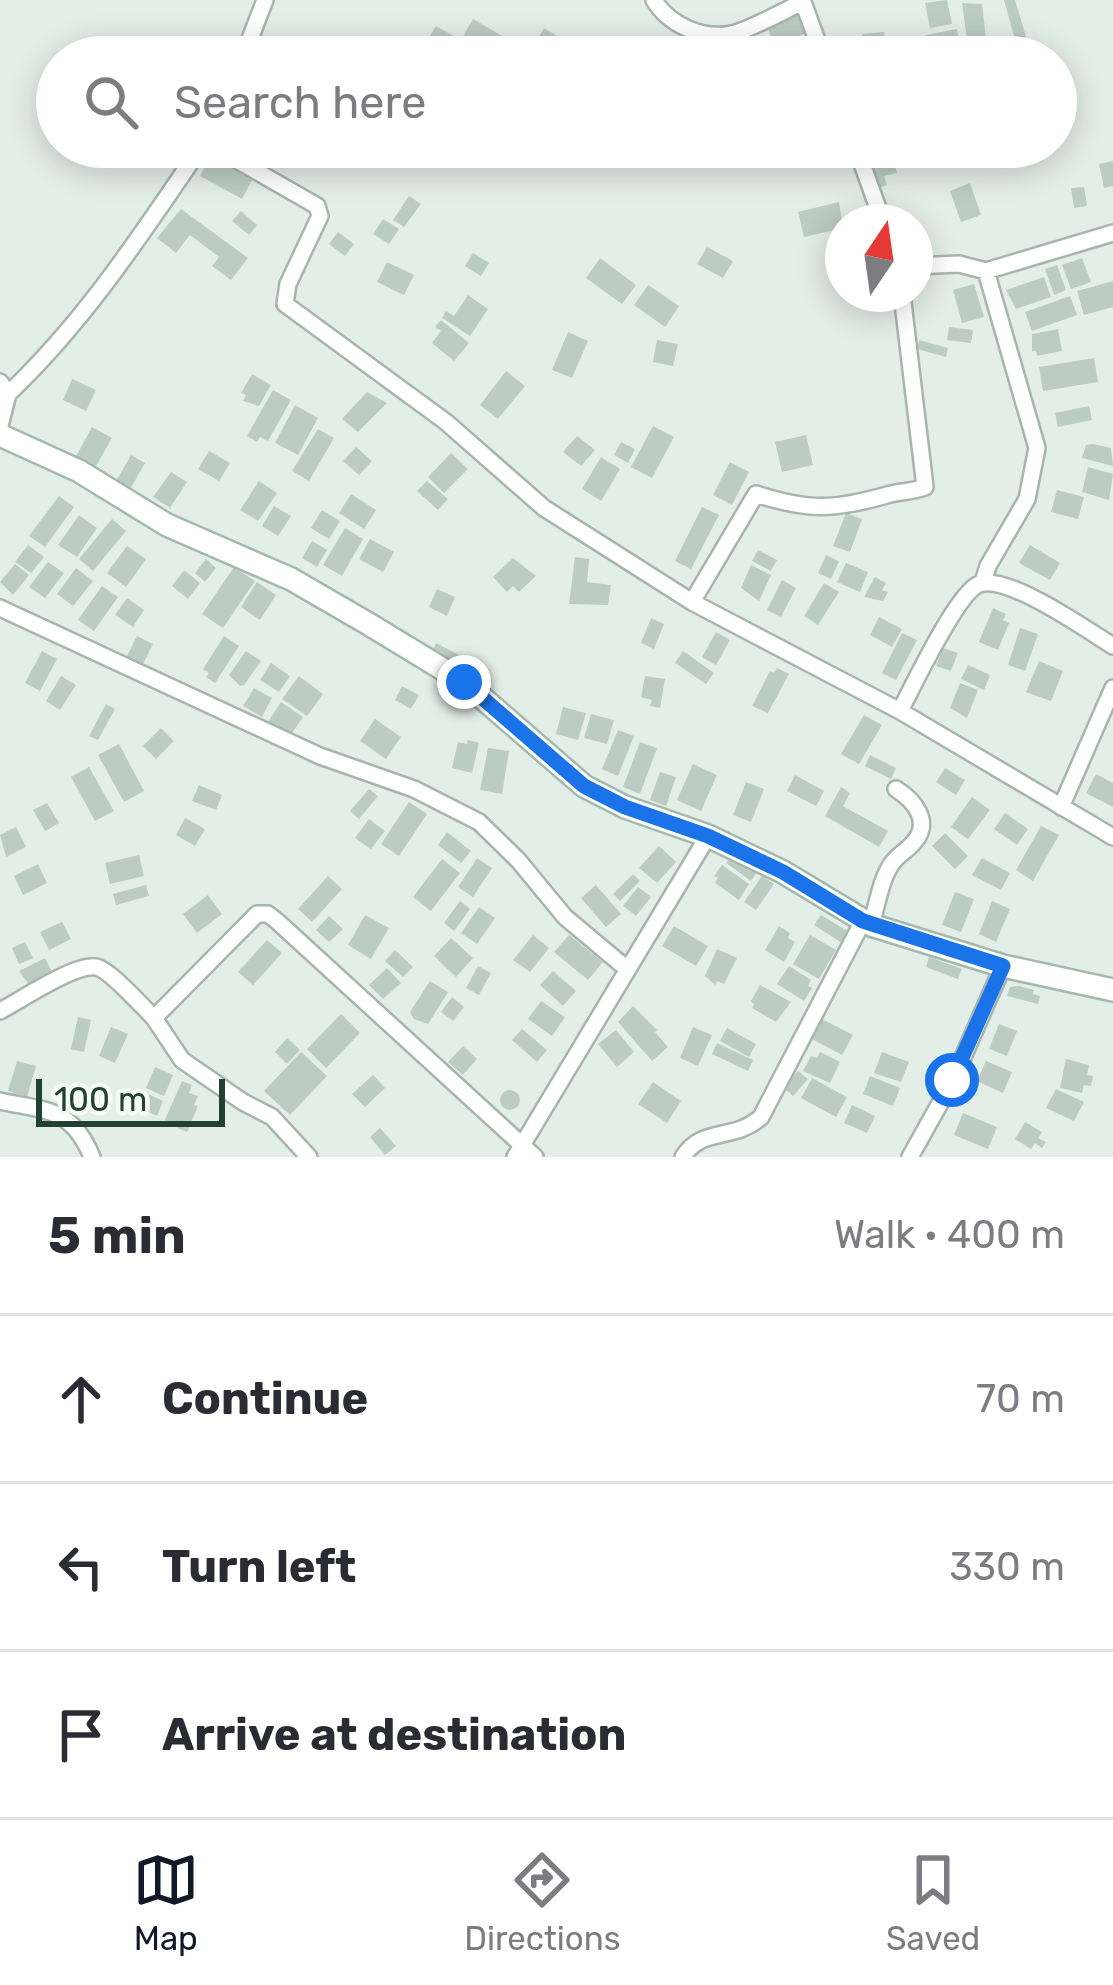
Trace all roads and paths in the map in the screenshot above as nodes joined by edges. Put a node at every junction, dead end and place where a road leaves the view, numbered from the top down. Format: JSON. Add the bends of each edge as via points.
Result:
{"nodes":[{"id":1,"x":265,"y":0,"type":"edge"},
{"id":2,"x":654,"y":0,"type":"edge"},
{"id":3,"x":252,"y":36,"type":"edge"},
{"id":4,"x":815,"y":36,"type":"edge"},
{"id":5,"x":187,"y":168,"type":"edge"},
{"id":6,"x":251,"y":168,"type":"edge"},
{"id":7,"x":864,"y":168,"type":"edge"},
{"id":8,"x":877,"y":204,"type":"edge"},
{"id":9,"x":1113,"y":232,"type":"edge"},
{"id":10,"x":933,"y":265,"type":"edge"},
{"id":11,"x":986,"y":271,"type":"junction"},
{"id":12,"x":904,"y":312,"type":"edge"},
{"id":13,"x":4,"y":388,"type":"edge"},
{"id":14,"x":0,"y":430,"type":"edge"},
{"id":15,"x":985,"y":574,"type":"junction"},
{"id":16,"x":692,"y":602,"type":"junction"},
{"id":17,"x":0,"y":608,"type":"edge"},
{"id":18,"x":1113,"y":646,"type":"edge"},
{"id":19,"x":1113,"y":688,"type":"edge"},
{"id":20,"x":900,"y":711,"type":"junction"},
{"id":21,"x":896,"y":788,"type":"dead end"},
{"id":22,"x":1060,"y":807,"type":"junction"},
{"id":23,"x":708,"y":836,"type":"junction"},
{"id":24,"x":1113,"y":837,"type":"edge"},
{"id":25,"x":867,"y":923,"type":"junction"},
{"id":26,"x":1003,"y":966,"type":"junction"},
{"id":27,"x":627,"y":969,"type":"junction"},
{"id":28,"x":1113,"y":990,"type":"edge"},
{"id":29,"x":0,"y":1011,"type":"edge"},
{"id":30,"x":154,"y":1018,"type":"junction"},
{"id":31,"x":0,"y":1101,"type":"edge"},
{"id":32,"x":518,"y":1150,"type":"edge"},
{"id":33,"x":92,"y":1157,"type":"edge"},
{"id":34,"x":309,"y":1157,"type":"edge"},
{"id":35,"x":535,"y":1157,"type":"edge"},
{"id":36,"x":683,"y":1157,"type":"edge"},
{"id":37,"x":910,"y":1157,"type":"edge"}],
"edges":[{"from":1,"to":3,"type":"street"},
{"from":2,"to":4,"type":"street","via":[[664,17],[700,33],[732,34],[803,2]]},
{"from":5,"to":13,"type":"street","via":[[58,347]]},
{"from":6,"to":16,"type":"street","via":[[317,206],[320,216],[285,304],[446,422],[544,508]]},
{"from":7,"to":8,"type":"street"},
{"from":9,"to":11,"type":"street"},
{"from":10,"to":11,"type":"street"},
{"from":11,"to":15,"type":"street","via":[[1037,448],[1027,499]]},
{"from":12,"to":16,"type":"street","via":[[925,487],[825,509],[756,494]]},
{"from":13,"to":14,"type":"street"},
{"from":14,"to":23,"type":"street","via":[[167,525],[291,579],[464,682],[584,786]]},
{"from":15,"to":18,"type":"street"},
{"from":15,"to":20,"type":"street","via":[[953,614]]},
{"from":16,"to":20,"type":"street"},
{"from":17,"to":27,"type":"street","via":[[479,822],[565,917]]},
{"from":19,"to":22,"type":"street"},
{"from":20,"to":22,"type":"street"},
{"from":21,"to":25,"type":"street","via":[[913,800],[921,828],[892,862]]},
{"from":22,"to":24,"type":"street"},
{"from":23,"to":25,"type":"street"},
{"from":23,"to":27,"type":"street"},
{"from":25,"to":26,"type":"street"},
{"from":25,"to":36,"type":"street","via":[[761,1117],[746,1130],[698,1140]]},
{"from":26,"to":28,"type":"street"},
{"from":26,"to":37,"type":"street"},
{"from":27,"to":32,"type":"street"},
{"from":29,"to":30,"type":"street","via":[[97,968]]},
{"from":30,"to":32,"type":"street","via":[[257,914],[268,914]]},
{"from":30,"to":34,"type":"street","via":[[182,1060],[272,1117]]},
{"from":31,"to":33,"type":"street","via":[[61,1114]]},
{"from":32,"to":35,"type":"street"}]}
